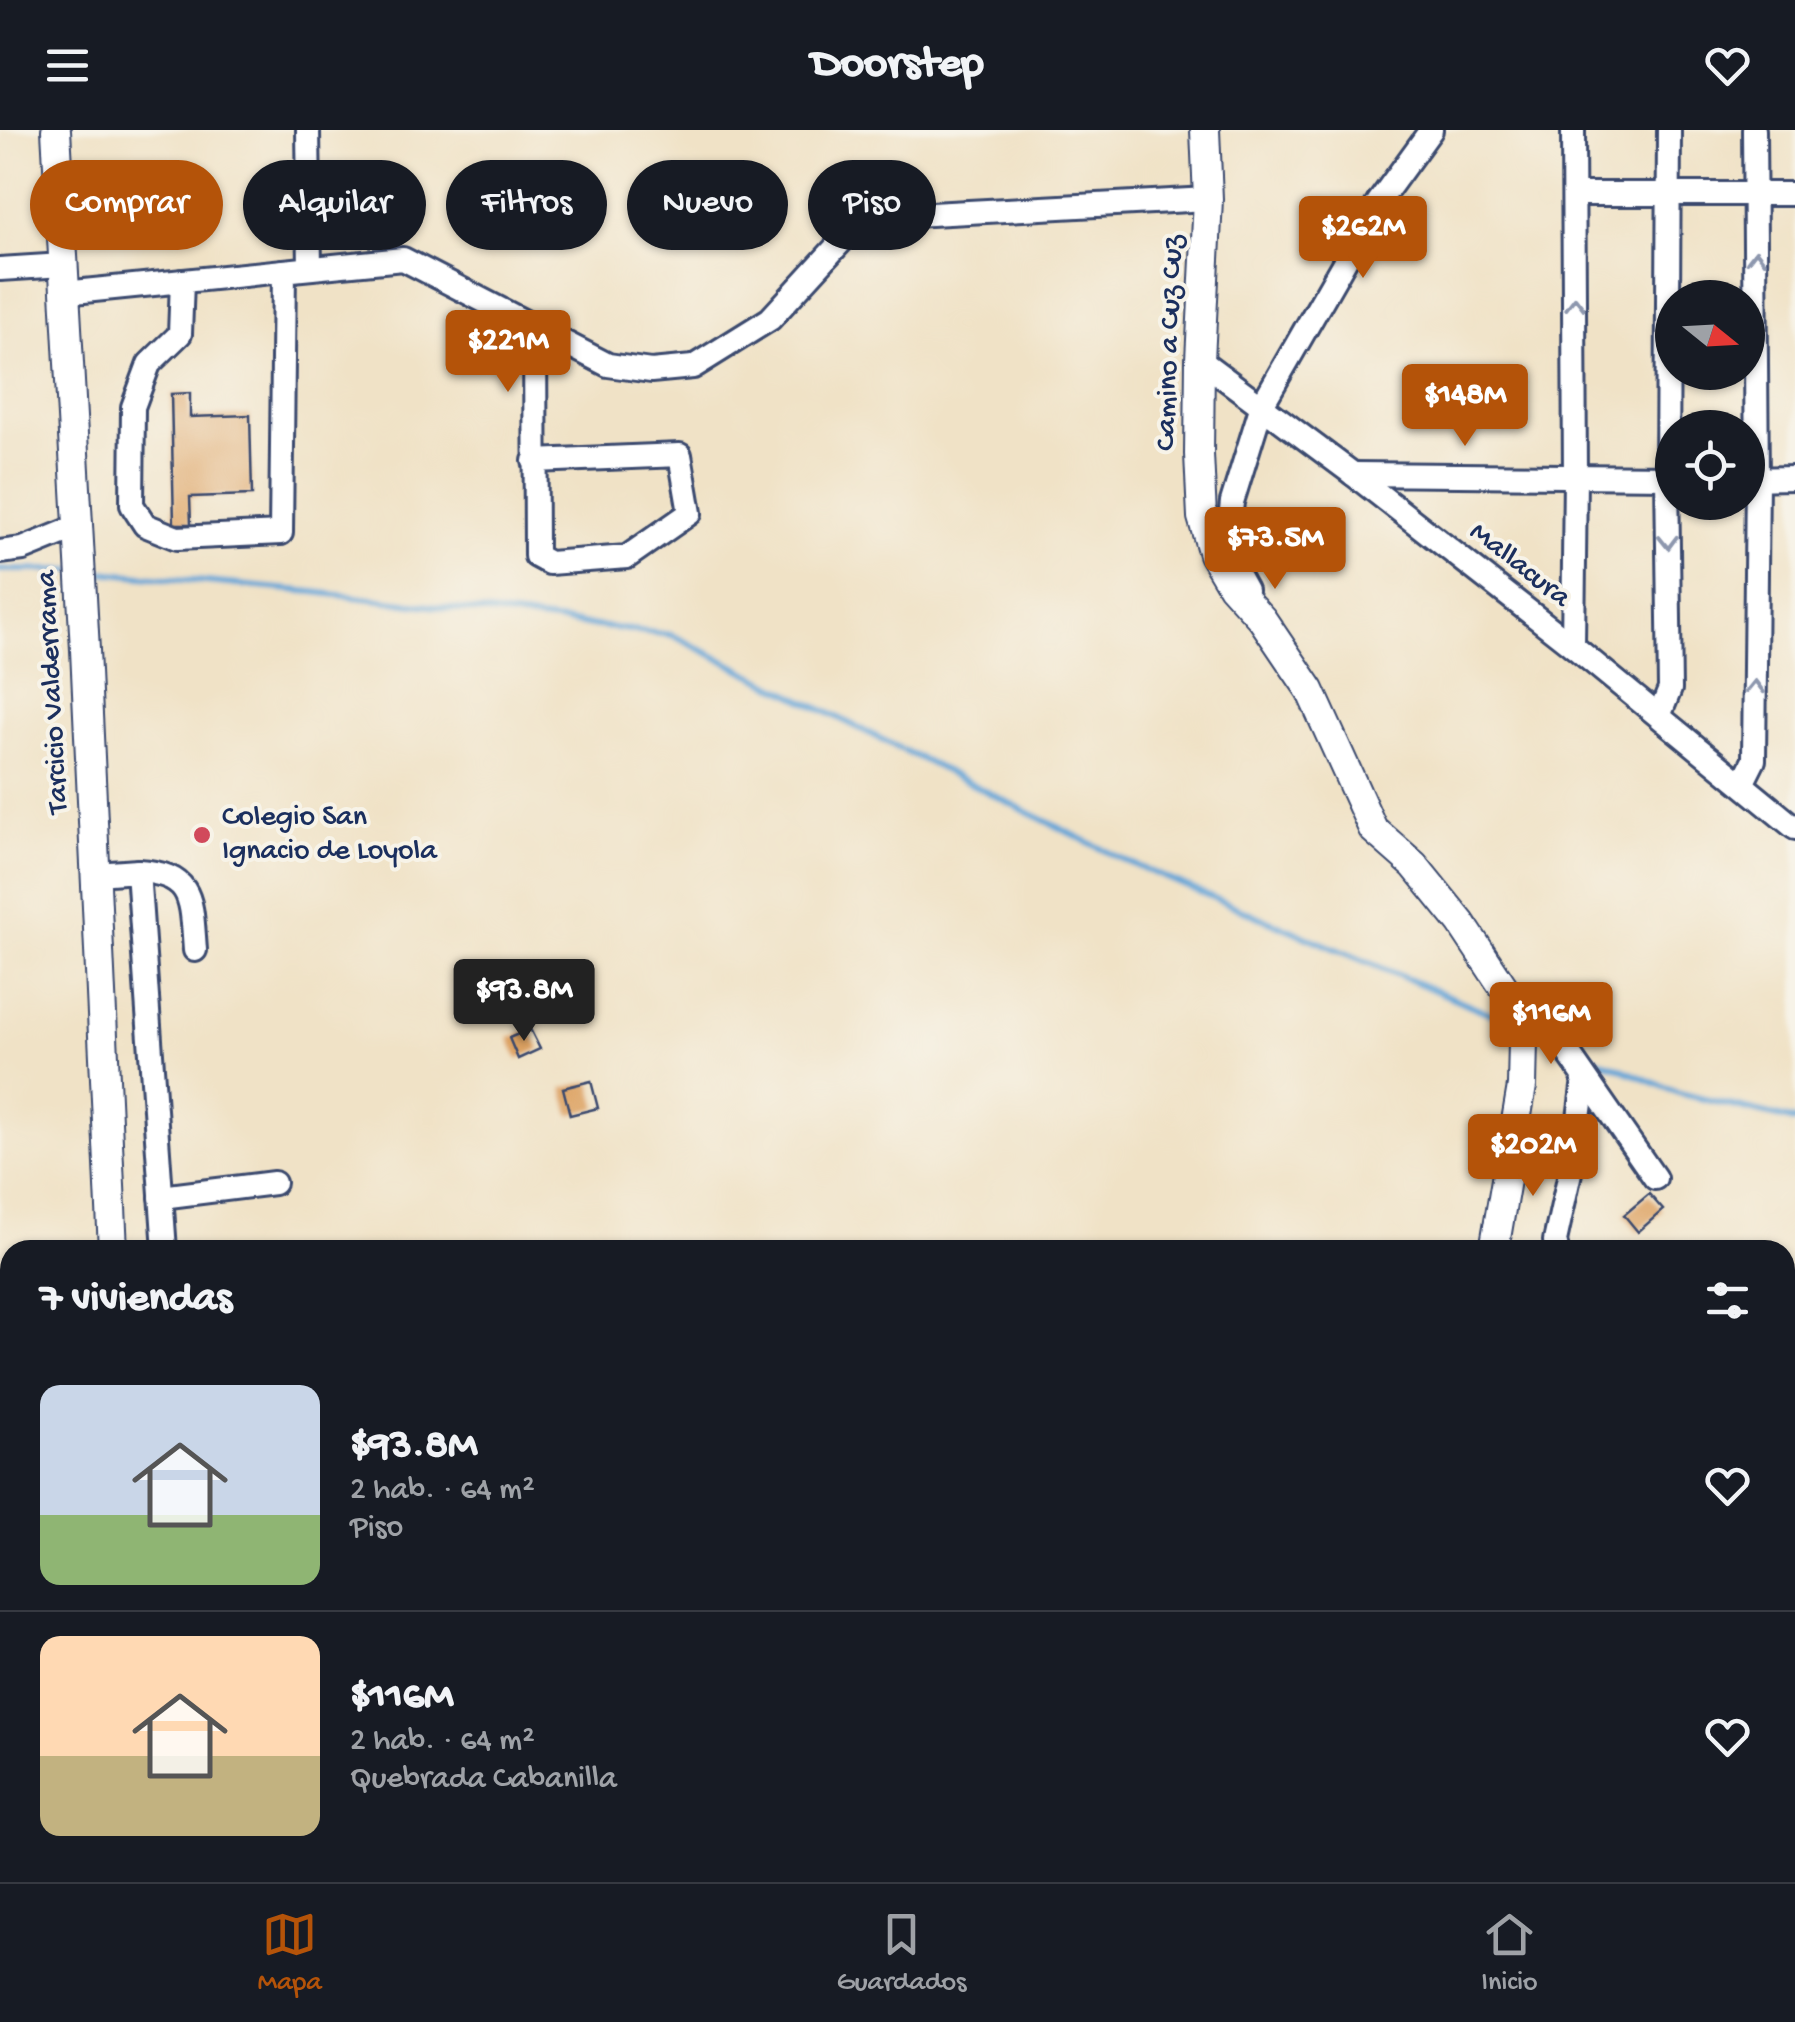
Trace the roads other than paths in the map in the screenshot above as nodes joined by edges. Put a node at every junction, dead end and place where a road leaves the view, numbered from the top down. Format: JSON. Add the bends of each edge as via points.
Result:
{"nodes":[{"id":1,"x":56,"y":130,"type":"edge"},
{"id":2,"x":308,"y":130,"type":"edge"},
{"id":3,"x":1204,"y":130,"type":"edge"},
{"id":4,"x":1431,"y":130,"type":"edge"},
{"id":5,"x":1572,"y":130,"type":"edge"},
{"id":6,"x":1669,"y":130,"type":"edge"},
{"id":7,"x":1754,"y":130,"type":"edge"},
{"id":8,"x":1669,"y":193,"type":"junction"},
{"id":9,"x":1756,"y":193,"type":"junction"},
{"id":10,"x":1574,"y":194,"type":"junction"},
{"id":11,"x":1795,"y":194,"type":"edge"},
{"id":12,"x":1208,"y":199,"type":"junction"},
{"id":13,"x":310,"y":268,"type":"junction"},
{"id":14,"x":0,"y":269,"type":"edge"},
{"id":15,"x":284,"y":271,"type":"junction"},
{"id":16,"x":63,"y":279,"type":"junction"},
{"id":17,"x":182,"y":281,"type":"junction"},
{"id":18,"x":535,"y":329,"type":"junction"},
{"id":19,"x":1200,"y":360,"type":"junction"},
{"id":20,"x":1262,"y":406,"type":"junction"},
{"id":21,"x":1670,"y":410,"type":"edge"},
{"id":22,"x":1753,"y":410,"type":"edge"},
{"id":23,"x":534,"y":461,"type":"junction"},
{"id":24,"x":1353,"y":474,"type":"junction"},
{"id":25,"x":1576,"y":476,"type":"junction"},
{"id":26,"x":1655,"y":477,"type":"edge"},
{"id":27,"x":1795,"y":478,"type":"edge"},
{"id":28,"x":1765,"y":479,"type":"edge"},
{"id":29,"x":1670,"y":520,"type":"edge"},
{"id":30,"x":1752,"y":520,"type":"edge"},
{"id":31,"x":78,"y":538,"type":"junction"},
{"id":32,"x":0,"y":552,"type":"edge"},
{"id":33,"x":1262,"y":620,"type":"junction"},
{"id":34,"x":1572,"y":646,"type":"junction"},
{"id":35,"x":1659,"y":716,"type":"junction"},
{"id":36,"x":1742,"y":782,"type":"junction"},
{"id":37,"x":1795,"y":828,"type":"edge"},
{"id":38,"x":138,"y":871,"type":"junction"},
{"id":39,"x":96,"y":874,"type":"junction"},
{"id":40,"x":195,"y":950,"type":"dead end"},
{"id":41,"x":1512,"y":1000,"type":"junction"},
{"id":42,"x":1584,"y":1079,"type":"junction"},
{"id":43,"x":1655,"y":1178,"type":"dead end"},
{"id":44,"x":274,"y":1183,"type":"dead end"},
{"id":45,"x":161,"y":1197,"type":"junction"},
{"id":46,"x":113,"y":1240,"type":"edge"},
{"id":47,"x":164,"y":1240,"type":"edge"},
{"id":48,"x":1496,"y":1240,"type":"edge"},
{"id":49,"x":1555,"y":1240,"type":"edge"}],
"edges":[{"from":1,"to":16,"type":"main road","name":"Tarcicio Valderrama"},
{"from":2,"to":13,"type":"street"},
{"from":3,"to":12,"type":"main road","name":"Camino a Cuz Cuz"},
{"from":4,"to":20,"type":"street","via":[[1378,203]]},
{"from":5,"to":10,"type":"street"},
{"from":6,"to":8,"type":"street"},
{"from":7,"to":9,"type":"street"},
{"from":8,"to":9,"type":"street"},
{"from":8,"to":10,"type":"street"},
{"from":8,"to":21,"type":"street"},
{"from":9,"to":11,"type":"street"},
{"from":22,"to":9,"type":"street","one_way":true},
{"from":25,"to":10,"type":"street","one_way":true},
{"from":12,"to":18,"type":"street","via":[[912,215],[848,234],[770,319],[693,367],[651,372],[608,365]]},
{"from":12,"to":19,"type":"main road","name":"Camino a Cuz Cuz"},
{"from":13,"to":15,"type":"street"},
{"from":13,"to":18,"type":"street","via":[[403,259]]},
{"from":14,"to":16,"type":"street"},
{"from":15,"to":17,"type":"street"},
{"from":15,"to":17,"type":"street","via":[[281,533],[177,538],[144,525],[132,505],[132,408],[149,364],[180,334]]},
{"from":16,"to":17,"type":"street"},
{"from":16,"to":31,"type":"main road","name":"Tarcicio Valderrama"},
{"from":18,"to":23,"type":"street"},
{"from":19,"to":20,"type":"street","name":"Mallacura"},
{"from":19,"to":33,"type":"main road","name":"Camino a Cuz Cuz","via":[[1202,517],[1213,554]]},
{"from":20,"to":24,"type":"street","name":"Mallacura"},
{"from":20,"to":33,"type":"street","via":[[1229,531],[1235,570]]},
{"from":23,"to":23,"type":"street","via":[[536,556],[549,563],[627,557],[690,513],[680,454]]},
{"from":24,"to":25,"type":"street"},
{"from":24,"to":34,"type":"street","name":"Mallacura"},
{"from":25,"to":26,"type":"street"},
{"from":25,"to":34,"type":"street"},
{"from":27,"to":28,"type":"street"},
{"from":29,"to":35,"type":"street","one_way":true,"via":[[1670,689]]},
{"from":36,"to":30,"type":"street","one_way":true,"via":[[1754,760]]},
{"from":31,"to":32,"type":"street"},
{"from":31,"to":39,"type":"main road","name":"Tarcicio Valderrama"},
{"from":33,"to":41,"type":"main road","name":"Camino a Cuz Cuz","via":[[1310,690],[1373,829],[1414,865],[1462,923]]},
{"from":34,"to":35,"type":"street","name":"Mallacura"},
{"from":35,"to":36,"type":"street","name":"Mallacura"},
{"from":36,"to":37,"type":"street","name":"Mallacura"},
{"from":38,"to":39,"type":"street"},
{"from":38,"to":40,"type":"street","via":[[179,881],[190,898]]},
{"from":38,"to":45,"type":"street"},
{"from":39,"to":46,"type":"main road","name":"Tarcicio Valderrama"},
{"from":41,"to":42,"type":"street","via":[[1544,1018]]},
{"from":41,"to":48,"type":"main road","via":[[1523,1041],[1522,1086]]},
{"from":42,"to":43,"type":"street"},
{"from":42,"to":49,"type":"street"},
{"from":44,"to":45,"type":"street"},
{"from":45,"to":47,"type":"street"}]}
